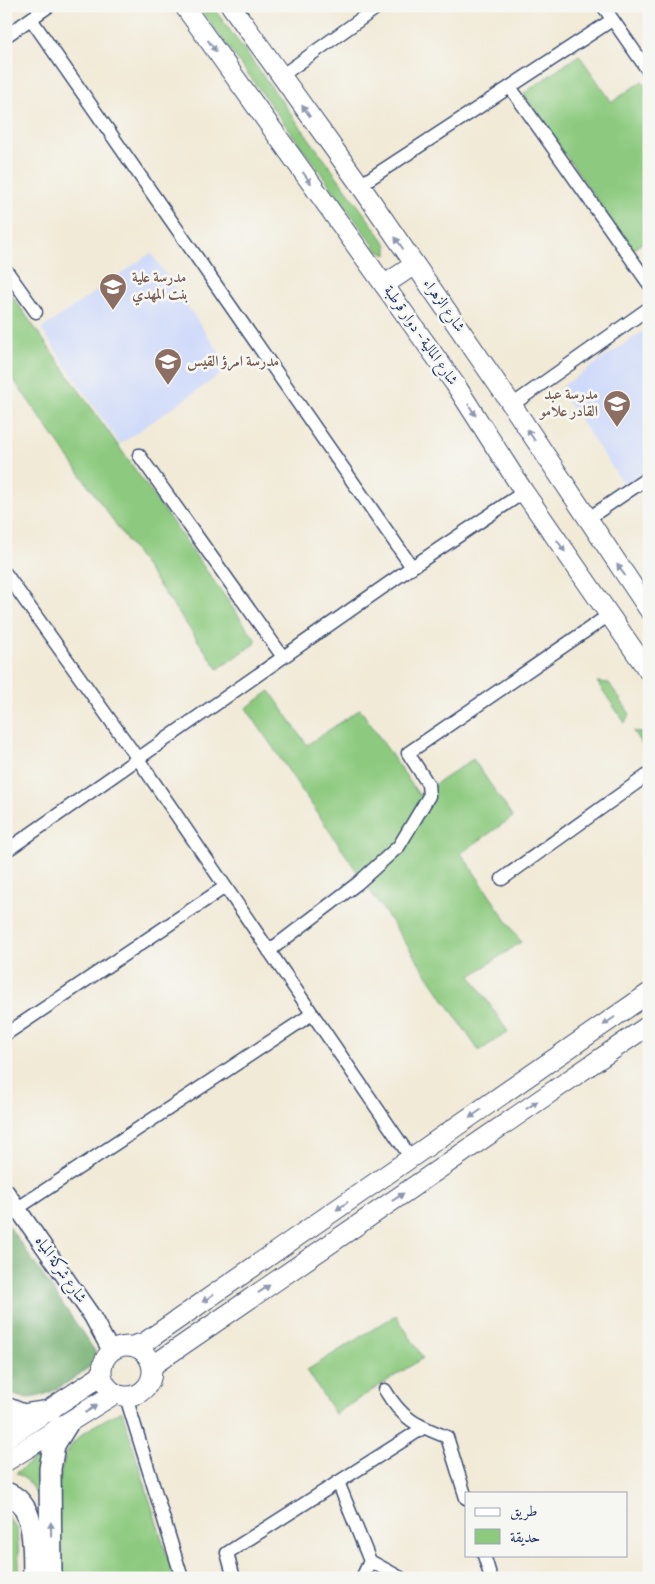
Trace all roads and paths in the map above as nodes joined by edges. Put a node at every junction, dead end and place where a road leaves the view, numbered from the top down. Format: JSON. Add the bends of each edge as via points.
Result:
{"nodes":[{"id":1,"x":49,"y":6,"type":"edge"},
{"id":2,"x":184,"y":6,"type":"edge"},
{"id":3,"x":231,"y":6,"type":"edge"},
{"id":4,"x":379,"y":6,"type":"edge"},
{"id":5,"x":603,"y":6,"type":"edge"},
{"id":6,"x":31,"y":19,"type":"junction"},
{"id":7,"x":612,"y":20,"type":"junction"},
{"id":8,"x":6,"y":36,"type":"edge"},
{"id":9,"x":649,"y":72,"type":"edge"},
{"id":10,"x":281,"y":76,"type":"junction"},
{"id":11,"x":510,"y":87,"type":"junction"},
{"id":12,"x":360,"y":186,"type":"junction"},
{"id":13,"x":414,"y":265,"type":"junction"},
{"id":14,"x":6,"y":270,"type":"edge"},
{"id":15,"x":649,"y":284,"type":"edge"},
{"id":16,"x":384,"y":285,"type":"junction"},
{"id":17,"x":649,"y":308,"type":"edge"},
{"id":18,"x":36,"y":312,"type":"dead end"},
{"id":19,"x":512,"y":405,"type":"junction"},
{"id":20,"x":139,"y":455,"type":"dead end"},
{"id":21,"x":649,"y":477,"type":"edge"},
{"id":22,"x":524,"y":492,"type":"junction"},
{"id":23,"x":586,"y":520,"type":"junction"},
{"id":24,"x":412,"y":567,"type":"junction"},
{"id":25,"x":6,"y":574,"type":"edge"},
{"id":26,"x":649,"y":610,"type":"edge"},
{"id":27,"x":608,"y":614,"type":"junction"},
{"id":28,"x":283,"y":657,"type":"junction"},
{"id":29,"x":649,"y":672,"type":"edge"},
{"id":30,"x":138,"y":759,"type":"junction"},
{"id":31,"x":649,"y":774,"type":"edge"},
{"id":32,"x":6,"y":851,"type":"edge"},
{"id":33,"x":502,"y":879,"type":"dead end"},
{"id":34,"x":225,"y":887,"type":"junction"},
{"id":35,"x":269,"y":951,"type":"junction"},
{"id":36,"x":649,"y":993,"type":"edge"},
{"id":37,"x":312,"y":1014,"type":"junction"},
{"id":38,"x":649,"y":1025,"type":"edge"},
{"id":39,"x":6,"y":1034,"type":"edge"},
{"id":40,"x":411,"y":1158,"type":"junction"},
{"id":41,"x":6,"y":1192,"type":"edge"},
{"id":42,"x":18,"y":1208,"type":"junction"},
{"id":43,"x":132,"y":1346,"type":"junction"},
{"id":44,"x":111,"y":1351,"type":"junction"},
{"id":45,"x":152,"y":1366,"type":"junction"},
{"id":46,"x":101,"y":1376,"type":"junction"},
{"id":47,"x":385,"y":1390,"type":"dead end"},
{"id":48,"x":120,"y":1395,"type":"junction"},
{"id":49,"x":6,"y":1408,"type":"edge"},
{"id":50,"x":50,"y":1411,"type":"junction"},
{"id":51,"x":67,"y":1424,"type":"junction"},
{"id":52,"x":423,"y":1428,"type":"junction"},
{"id":53,"x":6,"y":1438,"type":"edge"},
{"id":54,"x":6,"y":1461,"type":"edge"},
{"id":55,"x":338,"y":1482,"type":"junction"},
{"id":56,"x":6,"y":1493,"type":"edge"},
{"id":57,"x":465,"y":1495,"type":"edge"},
{"id":58,"x":484,"y":1556,"type":"edge"},
{"id":59,"x":370,"y":1561,"type":"junction"},
{"id":60,"x":34,"y":1578,"type":"edge"},
{"id":61,"x":51,"y":1578,"type":"edge"},
{"id":62,"x":182,"y":1578,"type":"edge"},
{"id":63,"x":234,"y":1578,"type":"edge"},
{"id":64,"x":362,"y":1578,"type":"edge"},
{"id":65,"x":401,"y":1578,"type":"edge"},
{"id":66,"x":491,"y":1578,"type":"edge"}],
"edges":[{"from":1,"to":6,"type":"street"},
{"from":2,"to":16,"type":"main road","name":"شارع المالية - دوار قرطبة","one_way":true},
{"from":3,"to":10,"type":"main road","name":"شارع الزهراء"},
{"from":4,"to":10,"type":"street"},
{"from":5,"to":7,"type":"street"},
{"from":6,"to":8,"type":"street"},
{"from":6,"to":24,"type":"street"},
{"from":7,"to":9,"type":"street"},
{"from":7,"to":11,"type":"street"},
{"from":12,"to":10,"type":"main road","name":"شارع الزهراء","one_way":true},
{"from":11,"to":12,"type":"street"},
{"from":11,"to":15,"type":"street"},
{"from":13,"to":12,"type":"main road","name":"شارع الزهراء","one_way":true},
{"from":13,"to":16,"type":"main road"},
{"from":13,"to":19,"type":"main road","name":"شارع الزهراء"},
{"from":14,"to":18,"type":"street"},
{"from":16,"to":22,"type":"main road","name":"شارع المالية - دوار قرطبة","one_way":true,"via":[[455,384]]},
{"from":17,"to":19,"type":"street"},
{"from":23,"to":19,"type":"main road","name":"شارع الزهراء","one_way":true},
{"from":20,"to":28,"type":"street"},
{"from":21,"to":23,"type":"street"},
{"from":22,"to":24,"type":"street"},
{"from":22,"to":27,"type":"main road","name":"شارع المالية - دوار قرطبة","one_way":true},
{"from":26,"to":23,"type":"main road","name":"شارع الزهراء","one_way":true},
{"from":24,"to":28,"type":"street"},
{"from":25,"to":30,"type":"street"},
{"from":27,"to":29,"type":"main road","name":"شارع المالية - دوار قرطبة"},
{"from":27,"to":35,"type":"street","via":[[408,753],[428,784],[429,796],[400,846]]},
{"from":28,"to":30,"type":"street"},
{"from":30,"to":32,"type":"street"},
{"from":30,"to":34,"type":"street"},
{"from":31,"to":33,"type":"street"},
{"from":34,"to":35,"type":"street"},
{"from":34,"to":39,"type":"street"},
{"from":35,"to":37,"type":"street"},
{"from":36,"to":40,"type":"main road","one_way":true},
{"from":37,"to":40,"type":"street"},
{"from":37,"to":42,"type":"street"},
{"from":45,"to":38,"type":"main road","one_way":true},
{"from":40,"to":43,"type":"main road","one_way":true,"via":[[145,1342]]},
{"from":41,"to":42,"type":"street","name":"شارع شركة المياه"},
{"from":42,"to":44,"type":"street","name":"شارع شركة المياه","via":[[92,1316]]},
{"from":43,"to":44,"type":"main road"},
{"from":43,"to":45,"type":"main road","via":[[145,1353]]},
{"from":44,"to":46,"type":"main road","via":[[103,1362]]},
{"from":45,"to":48,"type":"main road","via":[[146,1388],[133,1396]]},
{"from":46,"to":48,"type":"main road","via":[[104,1383]]},
{"from":46,"to":50,"type":"main road"},
{"from":47,"to":52,"type":"street","via":[[405,1418]]},
{"from":51,"to":48,"type":"main road","one_way":true},
{"from":48,"to":62,"type":"street"},
{"from":49,"to":50,"type":"highway","via":[[23,1415]]},
{"from":50,"to":53,"type":"main road"},
{"from":51,"to":54,"type":"main road"},
{"from":61,"to":51,"type":"highway","one_way":true,"via":[[50,1469],[54,1445]]},
{"from":52,"to":55,"type":"street"},
{"from":52,"to":57,"type":"street","via":[[447,1437]]},
{"from":55,"to":59,"type":"street"},
{"from":55,"to":63,"type":"street","via":[[226,1553]]},
{"from":56,"to":60,"type":"highway","via":[[13,1495],[33,1527]]},
{"from":58,"to":66,"type":"street"},
{"from":59,"to":64,"type":"street"},
{"from":59,"to":65,"type":"street"}]}
